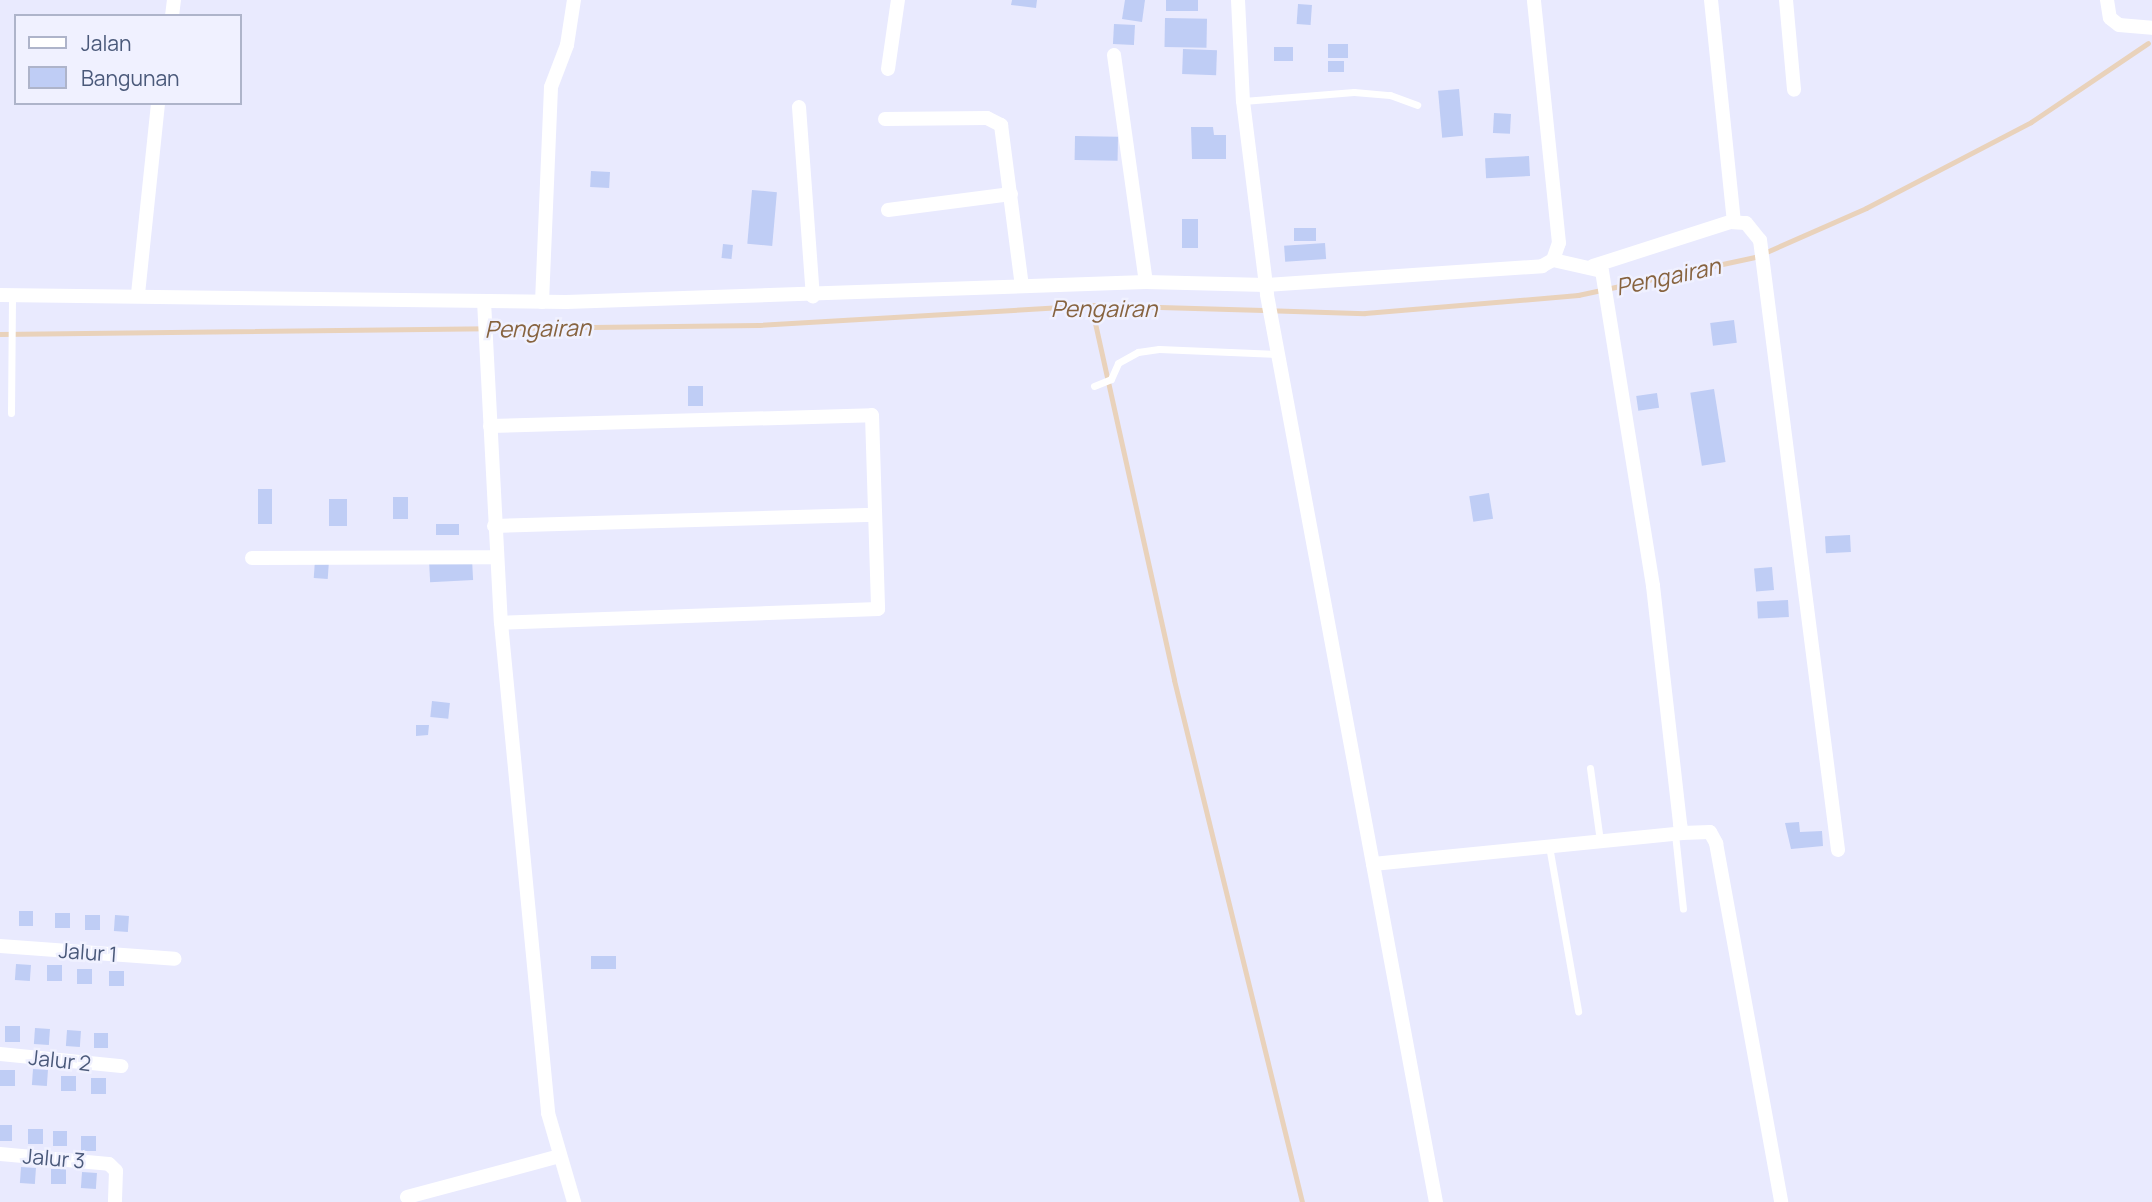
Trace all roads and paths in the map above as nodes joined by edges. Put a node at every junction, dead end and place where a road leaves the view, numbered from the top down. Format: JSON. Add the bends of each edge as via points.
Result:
{"nodes":[{"id":1,"x":574,"y":0,"type":"edge"},
{"id":2,"x":898,"y":0,"type":"edge"},
{"id":3,"x":1238,"y":0,"type":"edge"},
{"id":4,"x":1534,"y":0,"type":"edge"},
{"id":5,"x":1711,"y":0,"type":"edge"},
{"id":6,"x":1786,"y":0,"type":"edge"},
{"id":7,"x":2107,"y":0,"type":"edge"},
{"id":8,"x":2152,"y":28,"type":"edge"},
{"id":9,"x":1114,"y":55,"type":"dead end"},
{"id":10,"x":888,"y":69,"type":"dead end"},
{"id":11,"x":1794,"y":90,"type":"dead end"},
{"id":12,"x":1243,"y":101,"type":"junction"},
{"id":13,"x":158,"y":105,"type":"edge"},
{"id":14,"x":1417,"y":105,"type":"dead end"},
{"id":15,"x":799,"y":107,"type":"dead end"},
{"id":16,"x":885,"y":119,"type":"dead end"},
{"id":17,"x":1011,"y":194,"type":"junction"},
{"id":18,"x":888,"y":210,"type":"dead end"},
{"id":19,"x":1734,"y":222,"type":"junction"},
{"id":20,"x":1553,"y":260,"type":"junction"},
{"id":21,"x":1593,"y":266,"type":"junction"},
{"id":22,"x":1146,"y":282,"type":"junction"},
{"id":23,"x":1023,"y":286,"type":"junction"},
{"id":24,"x":1267,"y":290,"type":"junction"},
{"id":25,"x":138,"y":294,"type":"junction"},
{"id":26,"x":6,"y":295,"type":"edge"},
{"id":27,"x":813,"y":296,"type":"junction"},
{"id":28,"x":484,"y":301,"type":"junction"},
{"id":29,"x":542,"y":302,"type":"junction"},
{"id":30,"x":1278,"y":354,"type":"junction"},
{"id":31,"x":1098,"y":384,"type":"dead end"},
{"id":32,"x":10,"y":413,"type":"dead end"},
{"id":33,"x":490,"y":425,"type":"junction"},
{"id":34,"x":875,"y":515,"type":"junction"},
{"id":35,"x":494,"y":526,"type":"junction"},
{"id":36,"x":496,"y":557,"type":"junction"},
{"id":37,"x":252,"y":558,"type":"dead end"},
{"id":38,"x":501,"y":623,"type":"junction"},
{"id":39,"x":1590,"y":768,"type":"dead end"},
{"id":40,"x":1678,"y":833,"type":"junction"},
{"id":41,"x":1600,"y":841,"type":"junction"},
{"id":42,"x":1549,"y":846,"type":"junction"},
{"id":43,"x":1838,"y":850,"type":"dead end"},
{"id":44,"x":1373,"y":864,"type":"junction"},
{"id":45,"x":1684,"y":909,"type":"dead end"},
{"id":46,"x":0,"y":946,"type":"edge"},
{"id":47,"x":175,"y":959,"type":"dead end"},
{"id":48,"x":1578,"y":1011,"type":"dead end"},
{"id":49,"x":0,"y":1054,"type":"edge"},
{"id":50,"x":121,"y":1066,"type":"dead end"},
{"id":51,"x":0,"y":1154,"type":"edge"},
{"id":52,"x":560,"y":1156,"type":"junction"},
{"id":53,"x":407,"y":1197,"type":"dead end"},
{"id":54,"x":115,"y":1202,"type":"edge"},
{"id":55,"x":573,"y":1202,"type":"edge"},
{"id":56,"x":1436,"y":1202,"type":"edge"},
{"id":57,"x":1781,"y":1202,"type":"edge"}],
"edges":[{"from":1,"to":29,"type":"street","via":[[567,45],[551,87]]},
{"from":2,"to":10,"type":"street"},
{"from":3,"to":12,"type":"street"},
{"from":4,"to":20,"type":"street","via":[[1559,243]]},
{"from":5,"to":19,"type":"street"},
{"from":6,"to":11,"type":"street"},
{"from":7,"to":8,"type":"street","via":[[2110,18],[2119,25]]},
{"from":9,"to":22,"type":"street"},
{"from":12,"to":14,"type":"lane","via":[[1354,92],[1390,95]]},
{"from":12,"to":24,"type":"street"},
{"from":13,"to":25,"type":"street"},
{"from":15,"to":27,"type":"street"},
{"from":16,"to":17,"type":"street","via":[[987,118],[997,122]]},
{"from":17,"to":18,"type":"street"},
{"from":17,"to":23,"type":"street"},
{"from":19,"to":21,"type":"street"},
{"from":19,"to":43,"type":"street","via":[[1752,228],[1764,255]]},
{"from":20,"to":21,"type":"street"},
{"from":20,"to":24,"type":"street","via":[[1523,269]]},
{"from":21,"to":40,"type":"street","via":[[1602,271],[1609,301],[1653,586]]},
{"from":22,"to":23,"type":"street"},
{"from":22,"to":24,"type":"street"},
{"from":23,"to":27,"type":"street"},
{"from":24,"to":30,"type":"street"},
{"from":25,"to":26,"type":"street"},
{"from":25,"to":28,"type":"street"},
{"from":26,"to":32,"type":"lane","via":[[11,310]]},
{"from":27,"to":29,"type":"street"},
{"from":28,"to":29,"type":"street"},
{"from":28,"to":33,"type":"street"},
{"from":30,"to":31,"type":"lane","via":[[1159,349],[1126,357],[1111,379]]},
{"from":30,"to":44,"type":"street"},
{"from":33,"to":34,"type":"street","via":[[872,415]]},
{"from":33,"to":35,"type":"street"},
{"from":34,"to":35,"type":"street"},
{"from":34,"to":38,"type":"street","via":[[878,609]]},
{"from":35,"to":36,"type":"street"},
{"from":36,"to":37,"type":"street"},
{"from":36,"to":38,"type":"street"},
{"from":38,"to":52,"type":"street","via":[[548,1114]]},
{"from":39,"to":41,"type":"lane"},
{"from":40,"to":41,"type":"street"},
{"from":40,"to":45,"type":"lane"},
{"from":40,"to":57,"type":"street","via":[[1710,832],[1716,843]]},
{"from":41,"to":42,"type":"street"},
{"from":42,"to":44,"type":"street"},
{"from":42,"to":48,"type":"lane"},
{"from":44,"to":56,"type":"street"},
{"from":46,"to":47,"type":"street","name":"Jalur 1"},
{"from":49,"to":50,"type":"street","name":"Jalur 2"},
{"from":51,"to":54,"type":"street","name":"Jalur 3","via":[[109,1164],[116,1171]]},
{"from":52,"to":53,"type":"street"},
{"from":52,"to":55,"type":"street"}]}
